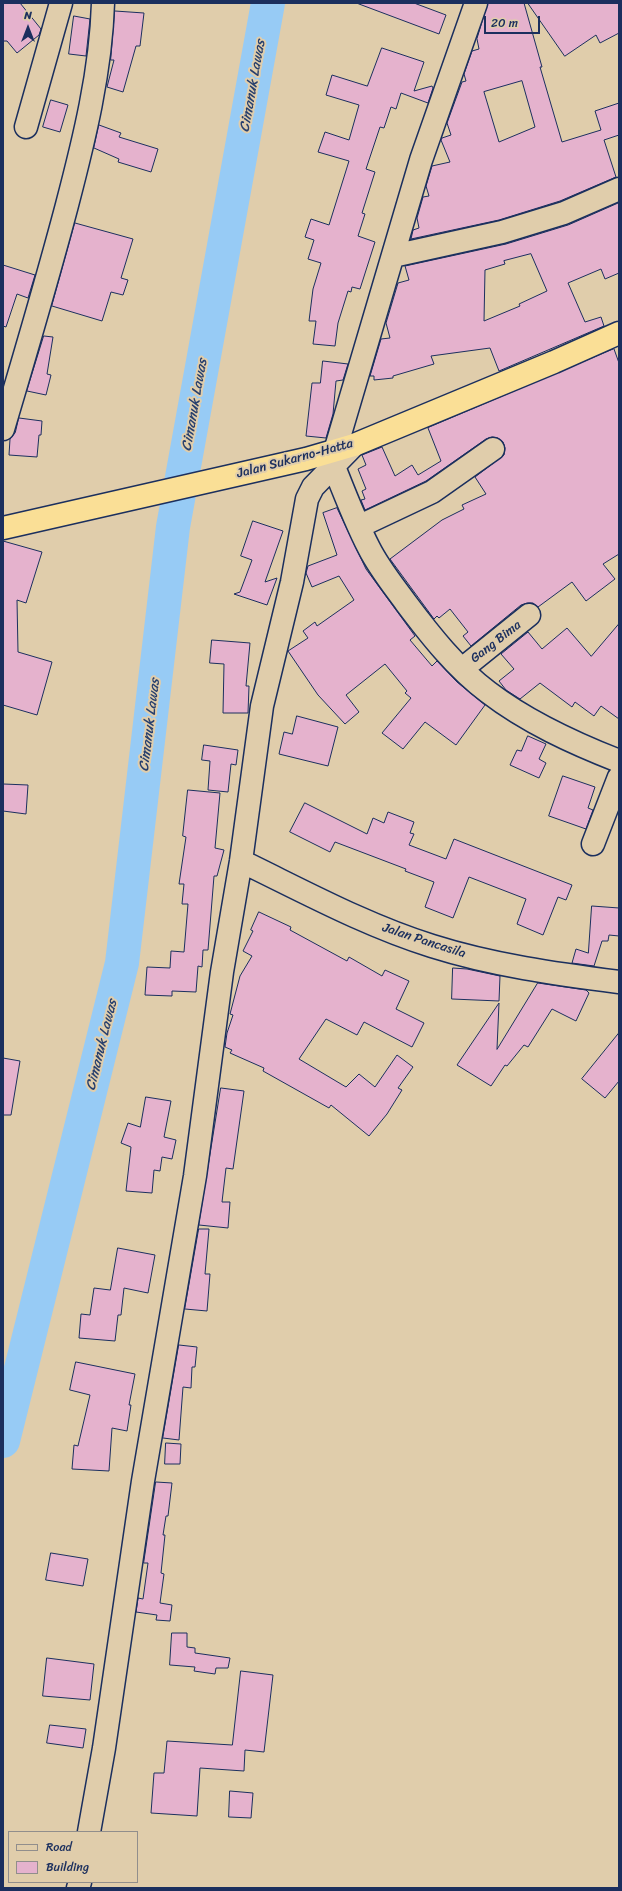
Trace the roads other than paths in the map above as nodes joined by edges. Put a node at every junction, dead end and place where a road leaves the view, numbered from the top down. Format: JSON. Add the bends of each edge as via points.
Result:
{"nodes":[{"id":1,"x":61,"y":3,"type":"edge"},
{"id":2,"x":103,"y":3,"type":"edge"},
{"id":3,"x":476,"y":3,"type":"edge"},
{"id":4,"x":26,"y":127,"type":"dead end"},
{"id":5,"x":619,"y":189,"type":"edge"},
{"id":6,"x":393,"y":256,"type":"junction"},
{"id":7,"x":619,"y":333,"type":"edge"},
{"id":8,"x":3,"y":430,"type":"edge"},
{"id":9,"x":493,"y":449,"type":"dead end"},
{"id":10,"x":341,"y":453,"type":"junction"},
{"id":11,"x":360,"y":526,"type":"junction"},
{"id":12,"x":3,"y":528,"type":"edge"},
{"id":13,"x":529,"y":615,"type":"dead end"},
{"id":14,"x":462,"y":668,"type":"junction"},
{"id":15,"x":619,"y":761,"type":"edge"},
{"id":16,"x":619,"y":776,"type":"edge"},
{"id":17,"x":593,"y":844,"type":"dead end"},
{"id":18,"x":241,"y":861,"type":"junction"},
{"id":19,"x":619,"y":982,"type":"edge"},
{"id":20,"x":89,"y":1831,"type":"edge"}],
"edges":[{"from":1,"to":4,"type":"street"},
{"from":2,"to":8,"type":"street","via":[[102,32],[83,146],[48,280]]},
{"from":3,"to":6,"type":"street","via":[[422,160]]},
{"from":5,"to":6,"type":"street","via":[[564,213],[502,232]]},
{"from":6,"to":10,"type":"street"},
{"from":7,"to":10,"type":"highway","name":"Jalan Sukarno-Hatta"},
{"from":9,"to":11,"type":"street","via":[[432,492]]},
{"from":10,"to":11,"type":"street"},
{"from":10,"to":12,"type":"highway","name":"Jalan Sukarno-Hatta"},
{"from":10,"to":18,"type":"street","via":[[313,487],[307,499],[292,582],[262,706]]},
{"from":11,"to":14,"type":"street","via":[[369,548],[385,574],[417,617]]},
{"from":13,"to":14,"type":"street","name":"Gang Bima"},
{"from":14,"to":15,"type":"street","via":[[487,692],[510,708],[582,746]]},
{"from":16,"to":17,"type":"street"},
{"from":18,"to":19,"type":"street","name":"Jalan Pancasila","via":[[366,922],[432,946],[490,961]]},
{"from":18,"to":20,"type":"street","via":[[222,972],[195,1176],[143,1481],[104,1748]]}]}
